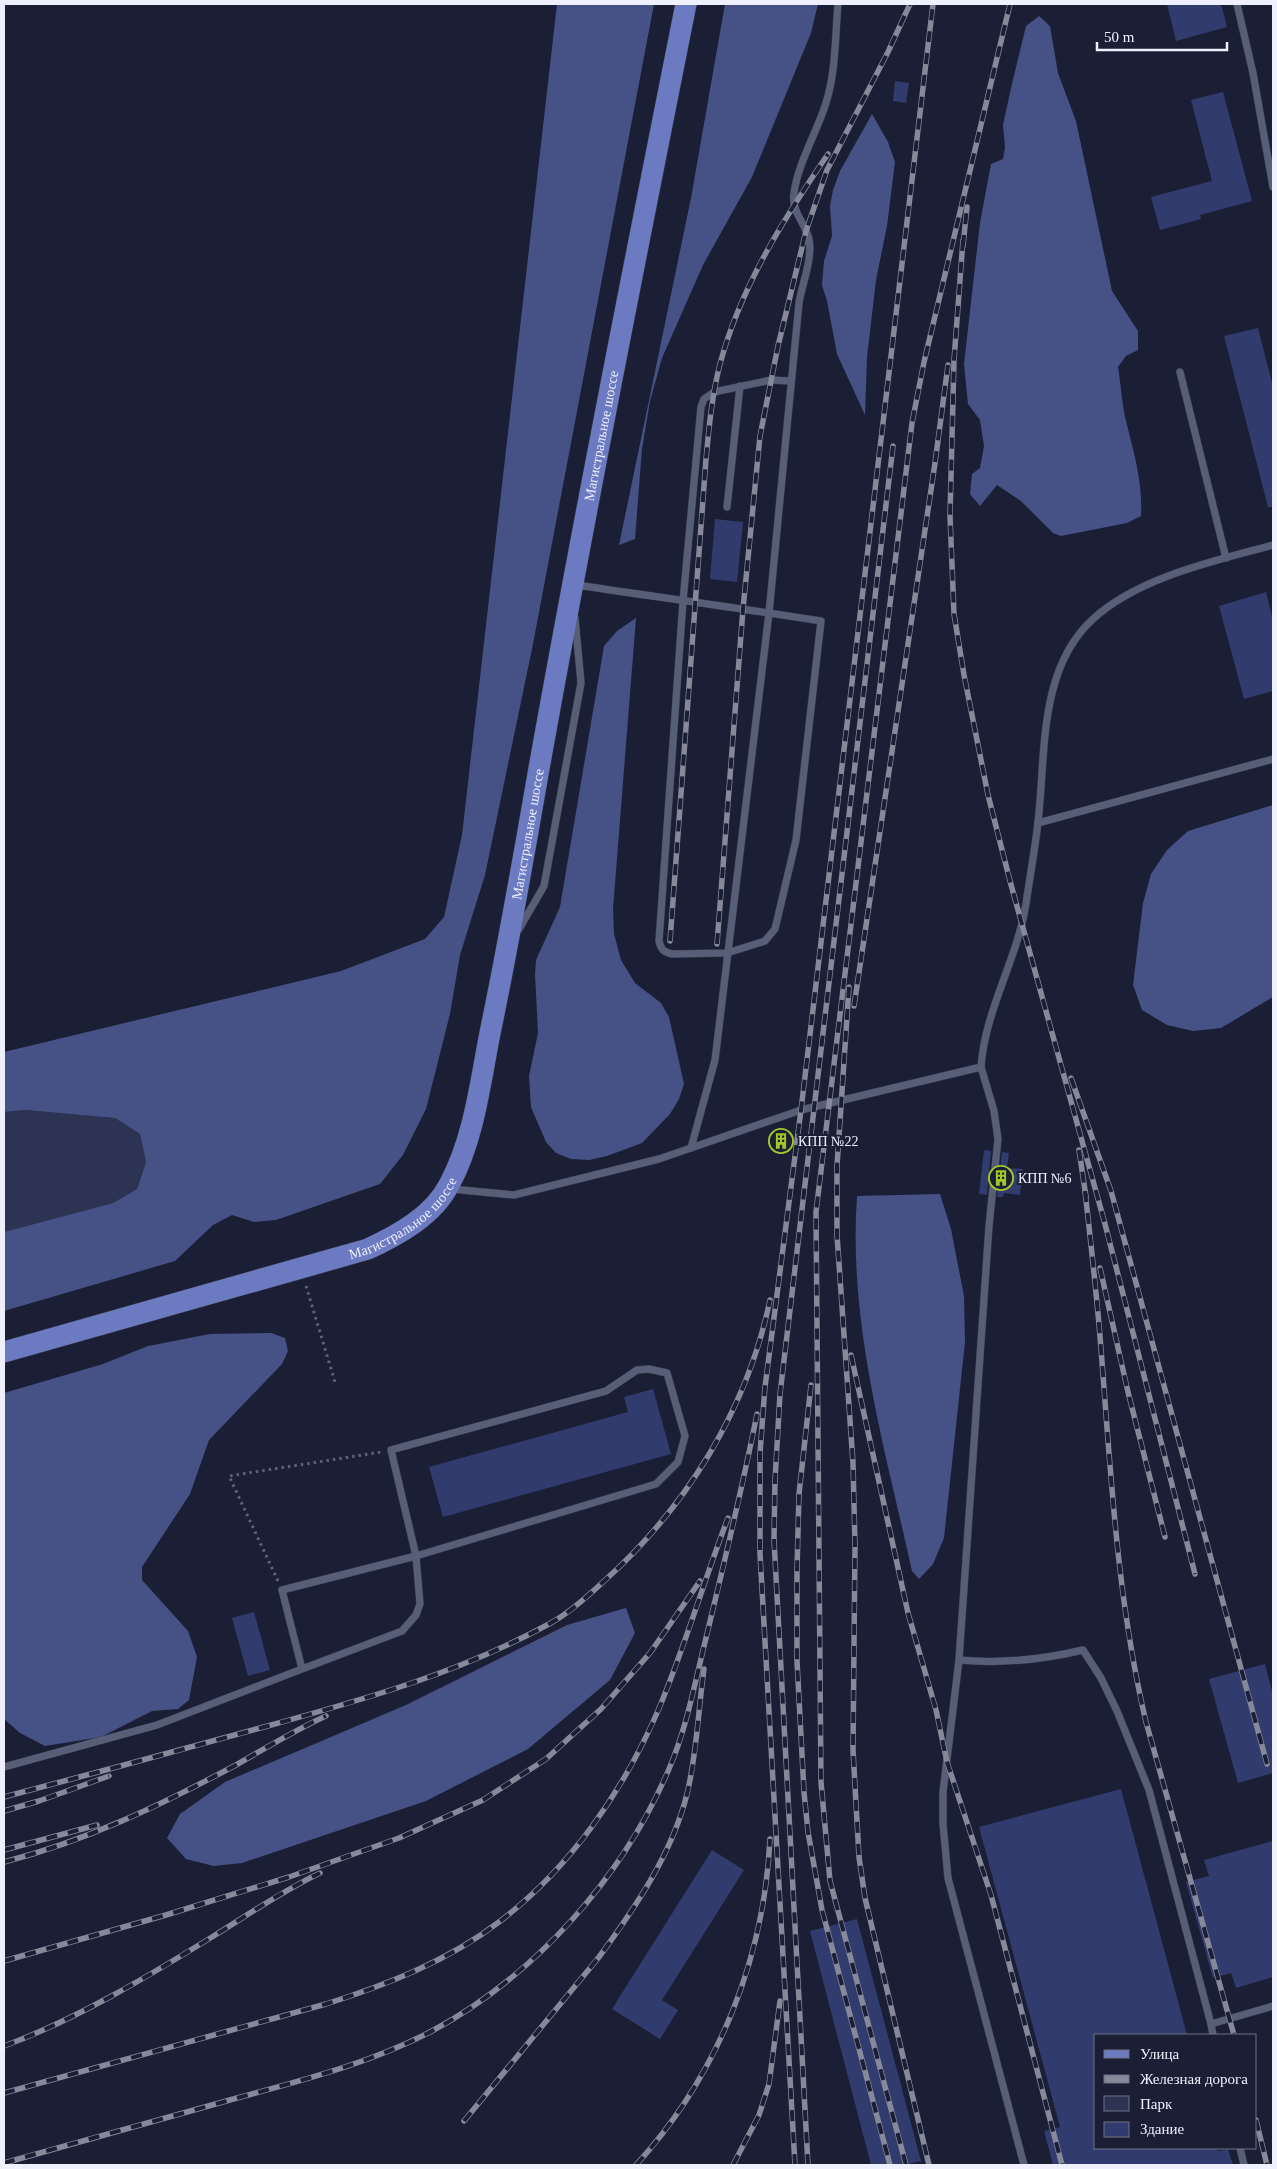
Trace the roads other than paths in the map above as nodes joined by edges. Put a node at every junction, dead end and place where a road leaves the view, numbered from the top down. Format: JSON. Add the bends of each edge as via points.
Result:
{"nodes":[{"id":1,"x":686,"y":4,"type":"edge"},
{"id":2,"x":838,"y":4,"type":"edge"},
{"id":3,"x":1237,"y":4,"type":"edge"},
{"id":4,"x":1273,"y":187,"type":"edge"},
{"id":5,"x":1180,"y":372,"type":"dead end"},
{"id":6,"x":790,"y":381,"type":"junction"},
{"id":7,"x":740,"y":386,"type":"junction"},
{"id":8,"x":727,"y":507,"type":"dead end"},
{"id":9,"x":1273,"y":544,"type":"edge"},
{"id":10,"x":1226,"y":558,"type":"junction"},
{"id":11,"x":572,"y":584,"type":"junction"},
{"id":12,"x":683,"y":601,"type":"junction"},
{"id":13,"x":770,"y":613,"type":"junction"},
{"id":14,"x":1273,"y":759,"type":"edge"},
{"id":15,"x":1038,"y":823,"type":"junction"},
{"id":16,"x":727,"y":953,"type":"junction"},
{"id":17,"x":981,"y":1067,"type":"junction"},
{"id":18,"x":691,"y":1148,"type":"junction"},
{"id":19,"x":448,"y":1189,"type":"junction"},
{"id":20,"x":4,"y":1352,"type":"edge"},
{"id":21,"x":416,"y":1556,"type":"junction"},
{"id":22,"x":959,"y":1660,"type":"junction"},
{"id":23,"x":302,"y":1669,"type":"junction"},
{"id":24,"x":4,"y":1767,"type":"edge"},
{"id":25,"x":1273,"y":2006,"type":"edge"},
{"id":26,"x":1211,"y":2024,"type":"junction"},
{"id":27,"x":1213,"y":2034,"type":"edge"},
{"id":28,"x":1240,"y":2149,"type":"edge"},
{"id":29,"x":1024,"y":2165,"type":"edge"},
{"id":30,"x":1244,"y":2165,"type":"edge"}],
"edges":[{"from":1,"to":11,"type":"main road","name":"Магистральное шоссе"},
{"from":2,"to":6,"type":"lane","via":[[832,80],[795,182],[793,196],[793,205],[809,241],[809,255],[799,303]]},
{"from":3,"to":4,"type":"lane"},
{"from":5,"to":10,"type":"lane"},
{"from":6,"to":7,"type":"lane","via":[[771,380]]},
{"from":6,"to":13,"type":"lane"},
{"from":7,"to":8,"type":"lane"},
{"from":7,"to":12,"type":"lane","via":[[708,395],[701,406]]},
{"from":9,"to":10,"type":"lane"},
{"from":10,"to":15,"type":"lane","via":[[1166,577],[1126,597],[1094,618],[1071,644],[1054,683]]},
{"from":11,"to":12,"type":"lane"},
{"from":11,"to":19,"type":"main road","name":"Магистральное шоссе","via":[[477,1098],[464,1152]]},
{"from":12,"to":13,"type":"lane"},
{"from":12,"to":16,"type":"lane","via":[[659,941],[665,953]]},
{"from":13,"to":16,"type":"lane"},
{"from":13,"to":16,"type":"lane","via":[[821,621],[796,840],[775,929],[765,941]]},
{"from":14,"to":15,"type":"lane"},
{"from":15,"to":17,"type":"lane","via":[[1022,927],[986,1031]]},
{"from":16,"to":18,"type":"lane","via":[[715,1060]]},
{"from":17,"to":18,"type":"lane","via":[[801,1110]]},
{"from":17,"to":22,"type":"lane","via":[[998,1138],[987,1249]]},
{"from":18,"to":19,"type":"lane","via":[[514,1195]]},
{"from":19,"to":20,"type":"main road","name":"Магистральное шоссе","via":[[425,1215],[400,1234],[368,1249]]},
{"from":21,"to":21,"type":"lane","via":[[391,1450],[606,1391],[637,1370],[667,1373],[685,1436],[678,1462],[656,1484]]},
{"from":21,"to":23,"type":"lane","via":[[420,1604],[410,1624],[402,1631]]},
{"from":21,"to":23,"type":"lane","via":[[282,1590]]},
{"from":22,"to":26,"type":"lane","via":[[1021,1661],[1083,1650],[1117,1711],[1148,1790]]},
{"from":22,"to":29,"type":"lane","via":[[943,1792],[944,1851],[948,1878]]},
{"from":23,"to":24,"type":"lane","via":[[157,1724]]},
{"from":25,"to":26,"type":"lane"},
{"from":26,"to":27,"type":"lane"},
{"from":28,"to":30,"type":"lane"}]}
